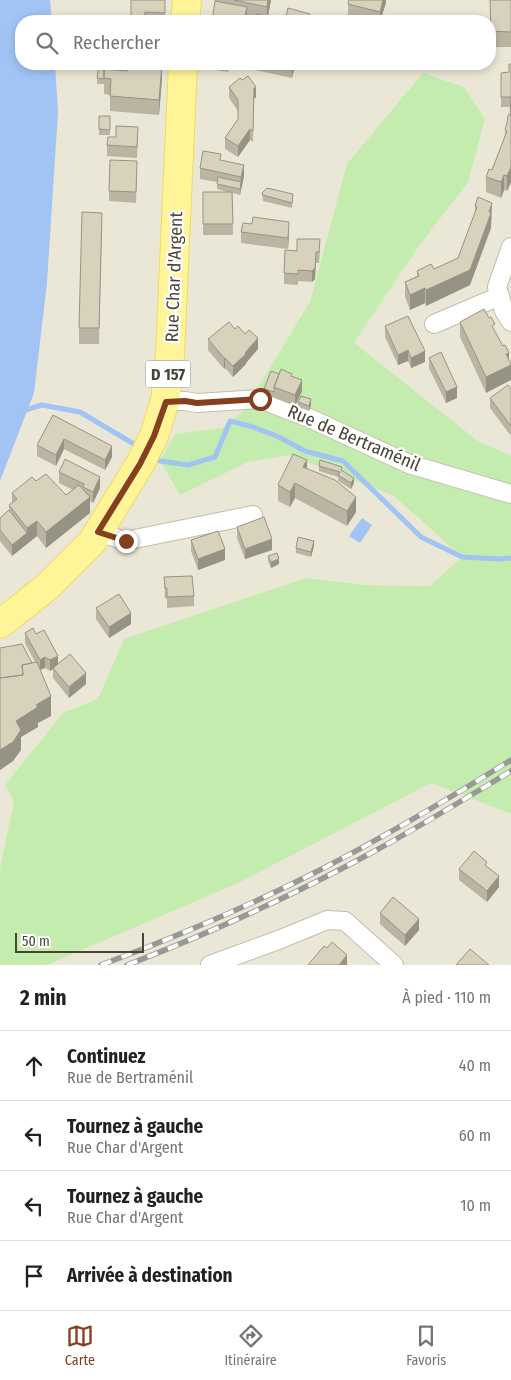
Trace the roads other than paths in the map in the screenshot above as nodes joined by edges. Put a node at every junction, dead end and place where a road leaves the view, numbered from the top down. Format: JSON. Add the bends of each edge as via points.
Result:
{"nodes":[{"id":1,"x":187,"y":0,"type":"edge"},
{"id":2,"x":186,"y":15,"type":"edge"},
{"id":3,"x":183,"y":70,"type":"edge"},
{"id":4,"x":511,"y":248,"type":"edge"},
{"id":5,"x":500,"y":296,"type":"junction"},
{"id":6,"x":511,"y":322,"type":"edge"},
{"id":7,"x":434,"y":324,"type":"dead end"},
{"id":8,"x":166,"y":402,"type":"junction"},
{"id":9,"x":511,"y":494,"type":"edge"},
{"id":10,"x":253,"y":514,"type":"dead end"},
{"id":11,"x":98,"y":532,"type":"junction"},
{"id":12,"x":0,"y":624,"type":"edge"},
{"id":13,"x":210,"y":965,"type":"edge"},
{"id":14,"x":394,"y":965,"type":"edge"}],
"edges":[{"from":1,"to":2,"type":"main road"},
{"from":3,"to":8,"type":"main road","name":"Rue Char d'Argent","number":"D 157"},
{"from":4,"to":5,"type":"street","via":[[497,287]]},
{"from":5,"to":6,"type":"street"},
{"from":5,"to":7,"type":"street"},
{"from":8,"to":9,"type":"street","name":"Rue de Bertraménil","via":[[260,399],[409,464]]},
{"from":8,"to":11,"type":"main road","name":"Rue Char d'Argent","number":"D 157","via":[[140,464]]},
{"from":10,"to":11,"type":"street","via":[[126,541]]},
{"from":11,"to":12,"type":"main road","name":"Rue Char d'Argent","number":"D 157","via":[[47,588]]},
{"from":13,"to":14,"type":"street","via":[[327,920],[345,921]]}]}
